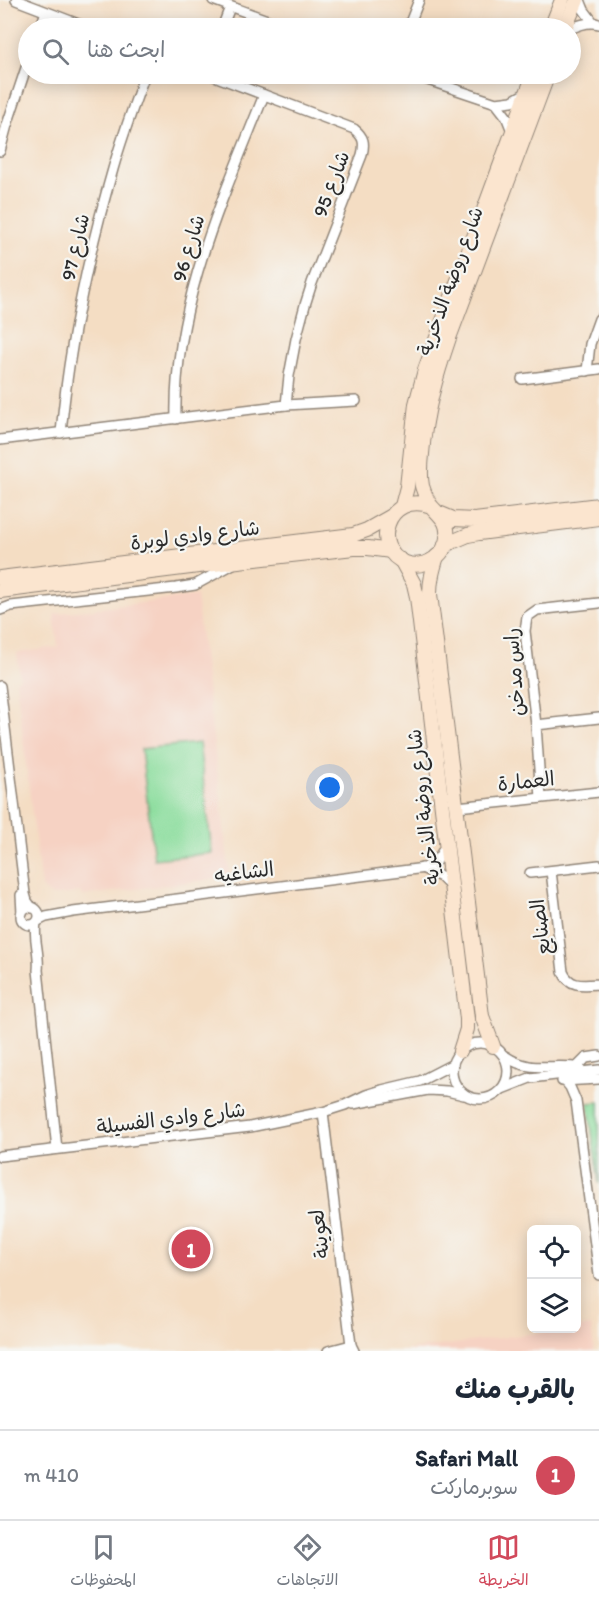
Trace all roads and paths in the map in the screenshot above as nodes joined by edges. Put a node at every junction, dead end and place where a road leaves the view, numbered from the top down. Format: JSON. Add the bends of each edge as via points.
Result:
{"nodes":[{"id":1,"x":16,"y":0,"type":"edge"},
{"id":2,"x":213,"y":0,"type":"edge"},
{"id":3,"x":561,"y":0,"type":"edge"},
{"id":4,"x":578,"y":0,"type":"edge"},
{"id":5,"x":416,"y":1,"type":"edge"},
{"id":6,"x":230,"y":6,"type":"junction"},
{"id":7,"x":46,"y":12,"type":"junction"},
{"id":8,"x":44,"y":18,"type":"edge"},
{"id":9,"x":62,"y":18,"type":"edge"},
{"id":10,"x":226,"y":18,"type":"edge"},
{"id":11,"x":262,"y":18,"type":"edge"},
{"id":12,"x":411,"y":18,"type":"edge"},
{"id":13,"x":555,"y":18,"type":"edge"},
{"id":14,"x":570,"y":18,"type":"edge"},
{"id":15,"x":596,"y":23,"type":"edge"},
{"id":16,"x":581,"y":25,"type":"edge"},
{"id":17,"x":19,"y":84,"type":"edge"},
{"id":18,"x":142,"y":84,"type":"edge"},
{"id":19,"x":235,"y":84,"type":"edge"},
{"id":20,"x":440,"y":84,"type":"edge"},
{"id":21,"x":530,"y":84,"type":"edge"},
{"id":22,"x":544,"y":84,"type":"edge"},
{"id":23,"x":527,"y":92,"type":"junction"},
{"id":24,"x":264,"y":95,"type":"junction"},
{"id":25,"x":496,"y":103,"type":"junction"},
{"id":26,"x":3,"y":124,"type":"edge"},
{"id":27,"x":512,"y":131,"type":"junction"},
{"id":28,"x":0,"y":151,"type":"edge"},
{"id":29,"x":599,"y":319,"type":"edge"},
{"id":30,"x":599,"y":369,"type":"edge"},
{"id":31,"x":587,"y":371,"type":"junction"},
{"id":32,"x":522,"y":379,"type":"dead end"},
{"id":33,"x":356,"y":401,"type":"dead end"},
{"id":34,"x":286,"y":405,"type":"junction"},
{"id":35,"x":176,"y":419,"type":"junction"},
{"id":36,"x":61,"y":434,"type":"junction"},
{"id":37,"x":0,"y":440,"type":"edge"},
{"id":38,"x":599,"y":505,"type":"edge"},
{"id":39,"x":402,"y":506,"type":"junction"},
{"id":40,"x":436,"y":510,"type":"junction"},
{"id":41,"x":390,"y":517,"type":"junction"},
{"id":42,"x":599,"y":519,"type":"edge"},
{"id":43,"x":441,"y":551,"type":"junction"},
{"id":44,"x":396,"y":556,"type":"junction"},
{"id":45,"x":238,"y":561,"type":"junction"},
{"id":46,"x":0,"y":578,"type":"edge"},
{"id":47,"x":0,"y":591,"type":"edge"},
{"id":48,"x":599,"y":603,"type":"edge"},
{"id":49,"x":0,"y":610,"type":"edge"},
{"id":50,"x":0,"y":686,"type":"edge"},
{"id":51,"x":599,"y":718,"type":"edge"},
{"id":52,"x":0,"y":723,"type":"edge"},
{"id":53,"x":536,"y":725,"type":"junction"},
{"id":54,"x":599,"y":792,"type":"edge"},
{"id":55,"x":541,"y":798,"type":"junction"},
{"id":56,"x":457,"y":807,"type":"junction"},
{"id":57,"x":446,"y":843,"type":"junction"},
{"id":58,"x":599,"y":865,"type":"edge"},
{"id":59,"x":422,"y":868,"type":"junction"},
{"id":60,"x":551,"y":871,"type":"junction"},
{"id":61,"x":530,"y":873,"type":"dead end"},
{"id":62,"x":452,"y":889,"type":"junction"},
{"id":63,"x":33,"y":908,"type":"junction"},
{"id":64,"x":70,"y":912,"type":"junction"},
{"id":65,"x":22,"y":913,"type":"junction"},
{"id":66,"x":37,"y":922,"type":"junction"},
{"id":67,"x":25,"y":924,"type":"junction"},
{"id":68,"x":38,"y":970,"type":"junction"},
{"id":69,"x":599,"y":984,"type":"edge"},
{"id":70,"x":493,"y":1046,"type":"junction"},
{"id":71,"x":460,"y":1051,"type":"junction"},
{"id":72,"x":505,"y":1056,"type":"junction"},
{"id":73,"x":599,"y":1056,"type":"edge"},
{"id":74,"x":453,"y":1064,"type":"junction"},
{"id":75,"x":577,"y":1067,"type":"junction"},
{"id":76,"x":595,"y":1075,"type":"edge"},
{"id":77,"x":546,"y":1076,"type":"junction"},
{"id":78,"x":565,"y":1081,"type":"junction"},
{"id":79,"x":502,"y":1089,"type":"junction"},
{"id":80,"x":466,"y":1095,"type":"junction"},
{"id":81,"x":576,"y":1101,"type":"junction"},
{"id":82,"x":345,"y":1105,"type":"junction"},
{"id":83,"x":323,"y":1112,"type":"junction"},
{"id":84,"x":57,"y":1149,"type":"junction"},
{"id":85,"x":0,"y":1156,"type":"edge"},
{"id":86,"x":599,"y":1275,"type":"edge"},
{"id":87,"x":352,"y":1348,"type":"edge"},
{"id":88,"x":328,"y":1351,"type":"edge"}],
"edges":[{"from":1,"to":7,"type":"street"},
{"from":2,"to":6,"type":"street"},
{"from":3,"to":13,"type":"street"},
{"from":4,"to":14,"type":"street"},
{"from":4,"to":15,"type":"street"},
{"from":5,"to":12,"type":"street"},
{"from":6,"to":10,"type":"street"},
{"from":6,"to":11,"type":"street"},
{"from":7,"to":8,"type":"street"},
{"from":7,"to":9,"type":"street"},
{"from":15,"to":16,"type":"street"},
{"from":17,"to":26,"type":"street"},
{"from":18,"to":36,"type":"street","name":"شارع 97","via":[[97,227],[69,364]]},
{"from":19,"to":24,"type":"street","name":"شارع 95"},
{"from":20,"to":25,"type":"street"},
{"from":21,"to":23,"type":"street","name":"شارع روضة الذخرية"},
{"from":22,"to":40,"type":"street","name":"شارع روضة الذخرية","via":[[436,374],[423,440],[422,484]]},
{"from":23,"to":25,"type":"street","via":[[513,101]]},
{"from":23,"to":27,"type":"street","name":"شارع روضة الذخرية"},
{"from":24,"to":34,"type":"street","name":"شارع 95","via":[[354,129],[363,139],[364,147],[305,305]]},
{"from":24,"to":35,"type":"street","name":"شارع 96","via":[[218,210],[189,305],[180,354]]},
{"from":25,"to":27,"type":"street"},
{"from":26,"to":28,"type":"street"},
{"from":27,"to":39,"type":"street","name":"شارع روضة الذخرية","via":[[425,370],[416,404]]},
{"from":29,"to":31,"type":"street","via":[[590,344]]},
{"from":30,"to":31,"type":"street"},
{"from":31,"to":32,"type":"street"},
{"from":33,"to":34,"type":"street"},
{"from":34,"to":35,"type":"street"},
{"from":35,"to":36,"type":"street"},
{"from":36,"to":37,"type":"street"},
{"from":38,"to":40,"type":"street","via":[[475,520],[453,519]]},
{"from":39,"to":40,"type":"street","via":[[417,503]]},
{"from":39,"to":41,"type":"street"},
{"from":40,"to":43,"type":"street","via":[[447,529]]},
{"from":41,"to":44,"type":"street","via":[[387,543]]},
{"from":41,"to":46,"type":"street","name":"شارع وادي لوبرة","via":[[353,535]]},
{"from":42,"to":43,"type":"street","via":[[468,535]]},
{"from":43,"to":44,"type":"street","via":[[424,564],[416,565]]},
{"from":43,"to":56,"type":"street","name":"شارع روضة الذخرية","via":[[432,572],[430,594]]},
{"from":44,"to":45,"type":"street","name":"شارع وادي لوبرة","via":[[354,548]]},
{"from":44,"to":57,"type":"street","name":"شارع روضة الذخرية","via":[[414,584],[417,597]]},
{"from":45,"to":47,"type":"street","name":"شارع وادي لوبرة"},
{"from":45,"to":49,"type":"street","via":[[195,585]]},
{"from":48,"to":53,"type":"street","name":"راس مدخن","via":[[537,610],[527,617],[525,631]]},
{"from":50,"to":63,"type":"street","via":[[25,894]]},
{"from":51,"to":53,"type":"street"},
{"from":52,"to":65,"type":"street"},
{"from":53,"to":55,"type":"street","name":"راس مدخن"},
{"from":54,"to":55,"type":"street","name":"العمارة"},
{"from":55,"to":56,"type":"street","name":"العمارة"},
{"from":56,"to":70,"type":"street","name":"شارع روضة الذخرية","via":[[482,1016]]},
{"from":57,"to":59,"type":"street","via":[[437,860]]},
{"from":57,"to":62,"type":"street","name":"شارع روضة الذخرية"},
{"from":58,"to":60,"type":"street","name":"الصنايع"},
{"from":59,"to":62,"type":"street","via":[[441,877]]},
{"from":59,"to":64,"type":"street","name":"الشاغيه"},
{"from":60,"to":61,"type":"street","name":"الصنايع"},
{"from":60,"to":69,"type":"street","name":"الصنايع","via":[[563,972],[577,985]]},
{"from":62,"to":71,"type":"street","name":"شارع روضة الذخرية","via":[[467,1019]]},
{"from":63,"to":64,"type":"street","name":"الشاغيه"},
{"from":63,"to":65,"type":"street"},
{"from":63,"to":66,"type":"street","via":[[39,915]]},
{"from":64,"to":66,"type":"street","name":"الشاغيه"},
{"from":65,"to":67,"type":"street"},
{"from":66,"to":67,"type":"street"},
{"from":66,"to":68,"type":"street"},
{"from":67,"to":68,"type":"street"},
{"from":68,"to":84,"type":"street"},
{"from":70,"to":71,"type":"street","via":[[476,1043]]},
{"from":70,"to":72,"type":"street"},
{"from":71,"to":74,"type":"street"},
{"from":72,"to":75,"type":"street","via":[[530,1067]]},
{"from":72,"to":79,"type":"street","via":[[508,1073]]},
{"from":73,"to":75,"type":"street","via":[[586,1058]]},
{"from":74,"to":80,"type":"street","via":[[454,1082]]},
{"from":74,"to":82,"type":"street","name":"شارع وادي الفسيلة","via":[[431,1077],[366,1095]]},
{"from":75,"to":76,"type":"street"},
{"from":76,"to":77,"type":"street"},
{"from":76,"to":78,"type":"street"},
{"from":76,"to":81,"type":"street"},
{"from":77,"to":78,"type":"street"},
{"from":77,"to":79,"type":"street"},
{"from":78,"to":81,"type":"street"},
{"from":79,"to":80,"type":"street","via":[[489,1098]]},
{"from":80,"to":82,"type":"street","name":"شارع وادي الفسيلة","via":[[428,1090]]},
{"from":81,"to":86,"type":"street"},
{"from":82,"to":83,"type":"street","name":"شارع وادي الفسيلة"},
{"from":83,"to":84,"type":"street","name":"شارع وادي الفسيلة","via":[[250,1127]]},
{"from":83,"to":87,"type":"street","name":"لعوينة"},
{"from":84,"to":85,"type":"street","name":"شارع وادي الفسيلة"},
{"from":87,"to":88,"type":"street"}]}
